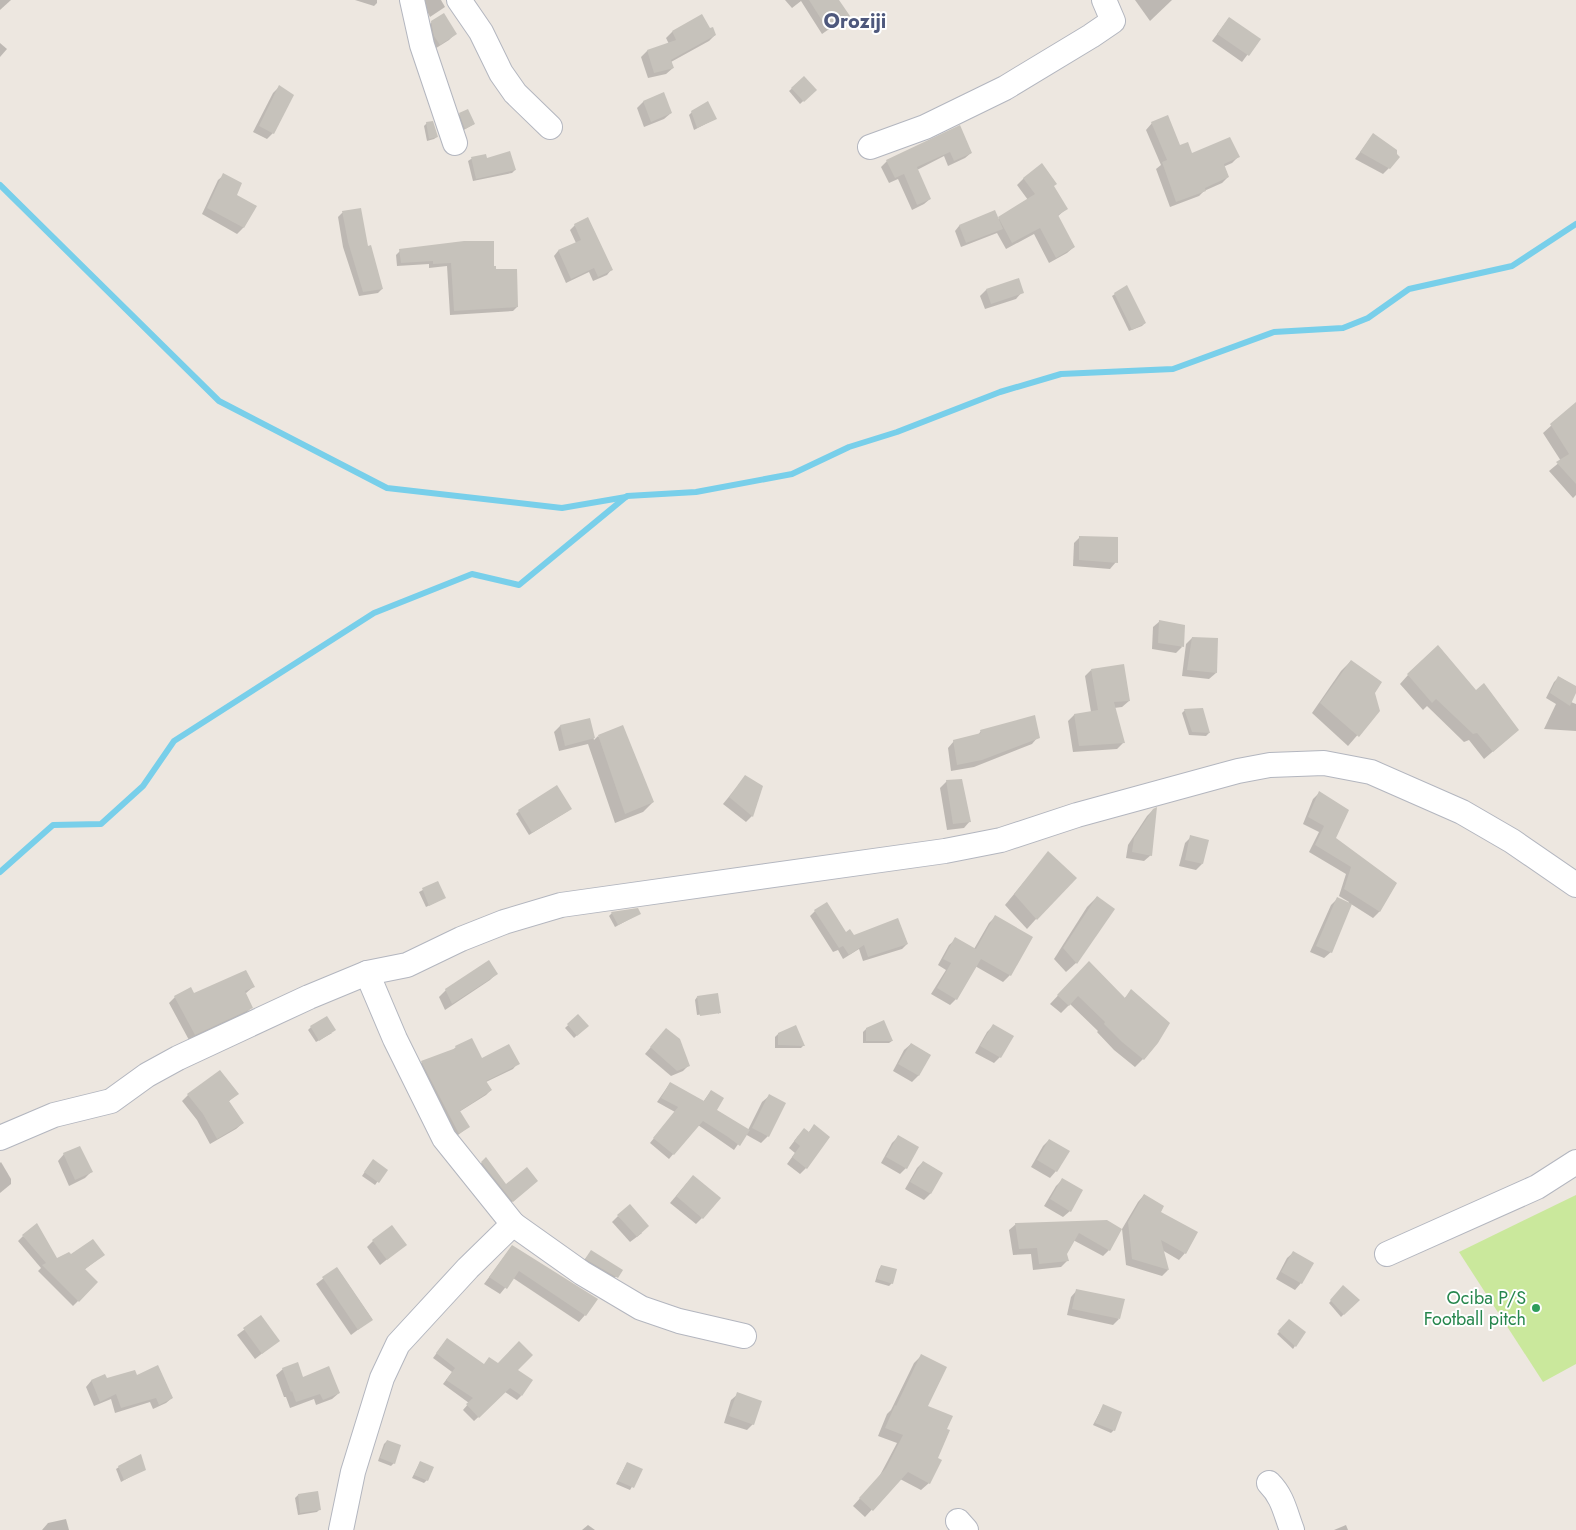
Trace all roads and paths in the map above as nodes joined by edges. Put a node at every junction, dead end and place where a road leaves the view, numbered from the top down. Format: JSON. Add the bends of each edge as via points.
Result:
{"nodes":[{"id":1,"x":412,"y":0,"type":"edge"},
{"id":2,"x":459,"y":0,"type":"edge"},
{"id":3,"x":1104,"y":0,"type":"edge"},
{"id":4,"x":550,"y":127,"type":"dead end"},
{"id":5,"x":456,"y":142,"type":"dead end"},
{"id":6,"x":870,"y":147,"type":"dead end"},
{"id":7,"x":1576,"y":885,"type":"edge"},
{"id":8,"x":367,"y":973,"type":"junction"},
{"id":9,"x":0,"y":1138,"type":"edge"},
{"id":10,"x":1576,"y":1162,"type":"edge"},
{"id":11,"x":513,"y":1224,"type":"junction"},
{"id":12,"x":1386,"y":1254,"type":"dead end"},
{"id":13,"x":744,"y":1336,"type":"dead end"},
{"id":14,"x":1269,"y":1483,"type":"dead end"},
{"id":15,"x":341,"y":1530,"type":"edge"},
{"id":16,"x":1292,"y":1530,"type":"edge"}],
"edges":[{"from":1,"to":5,"type":"street","via":[[422,45]]},
{"from":2,"to":4,"type":"street","via":[[481,32],[501,74],[515,93]]},
{"from":3,"to":6,"type":"street","via":[[1113,21],[1091,36],[1005,88],[925,127]]},
{"from":7,"to":8,"type":"street","via":[[1512,841],[1462,812],[1371,772],[1324,763],[1270,765],[1238,771],[1001,840],[946,851],[561,905],[504,922],[406,965]]},
{"from":8,"to":9,"type":"street","via":[[178,1058],[111,1101],[54,1116]]},
{"from":8,"to":11,"type":"street","via":[[395,1039],[444,1138]]},
{"from":10,"to":12,"type":"street","via":[[1536,1187]]},
{"from":11,"to":13,"type":"street","via":[[582,1273],[641,1308]]},
{"from":11,"to":15,"type":"street","via":[[398,1344],[382,1378],[353,1472]]},
{"from":14,"to":16,"type":"street","via":[[1278,1494]]}]}
